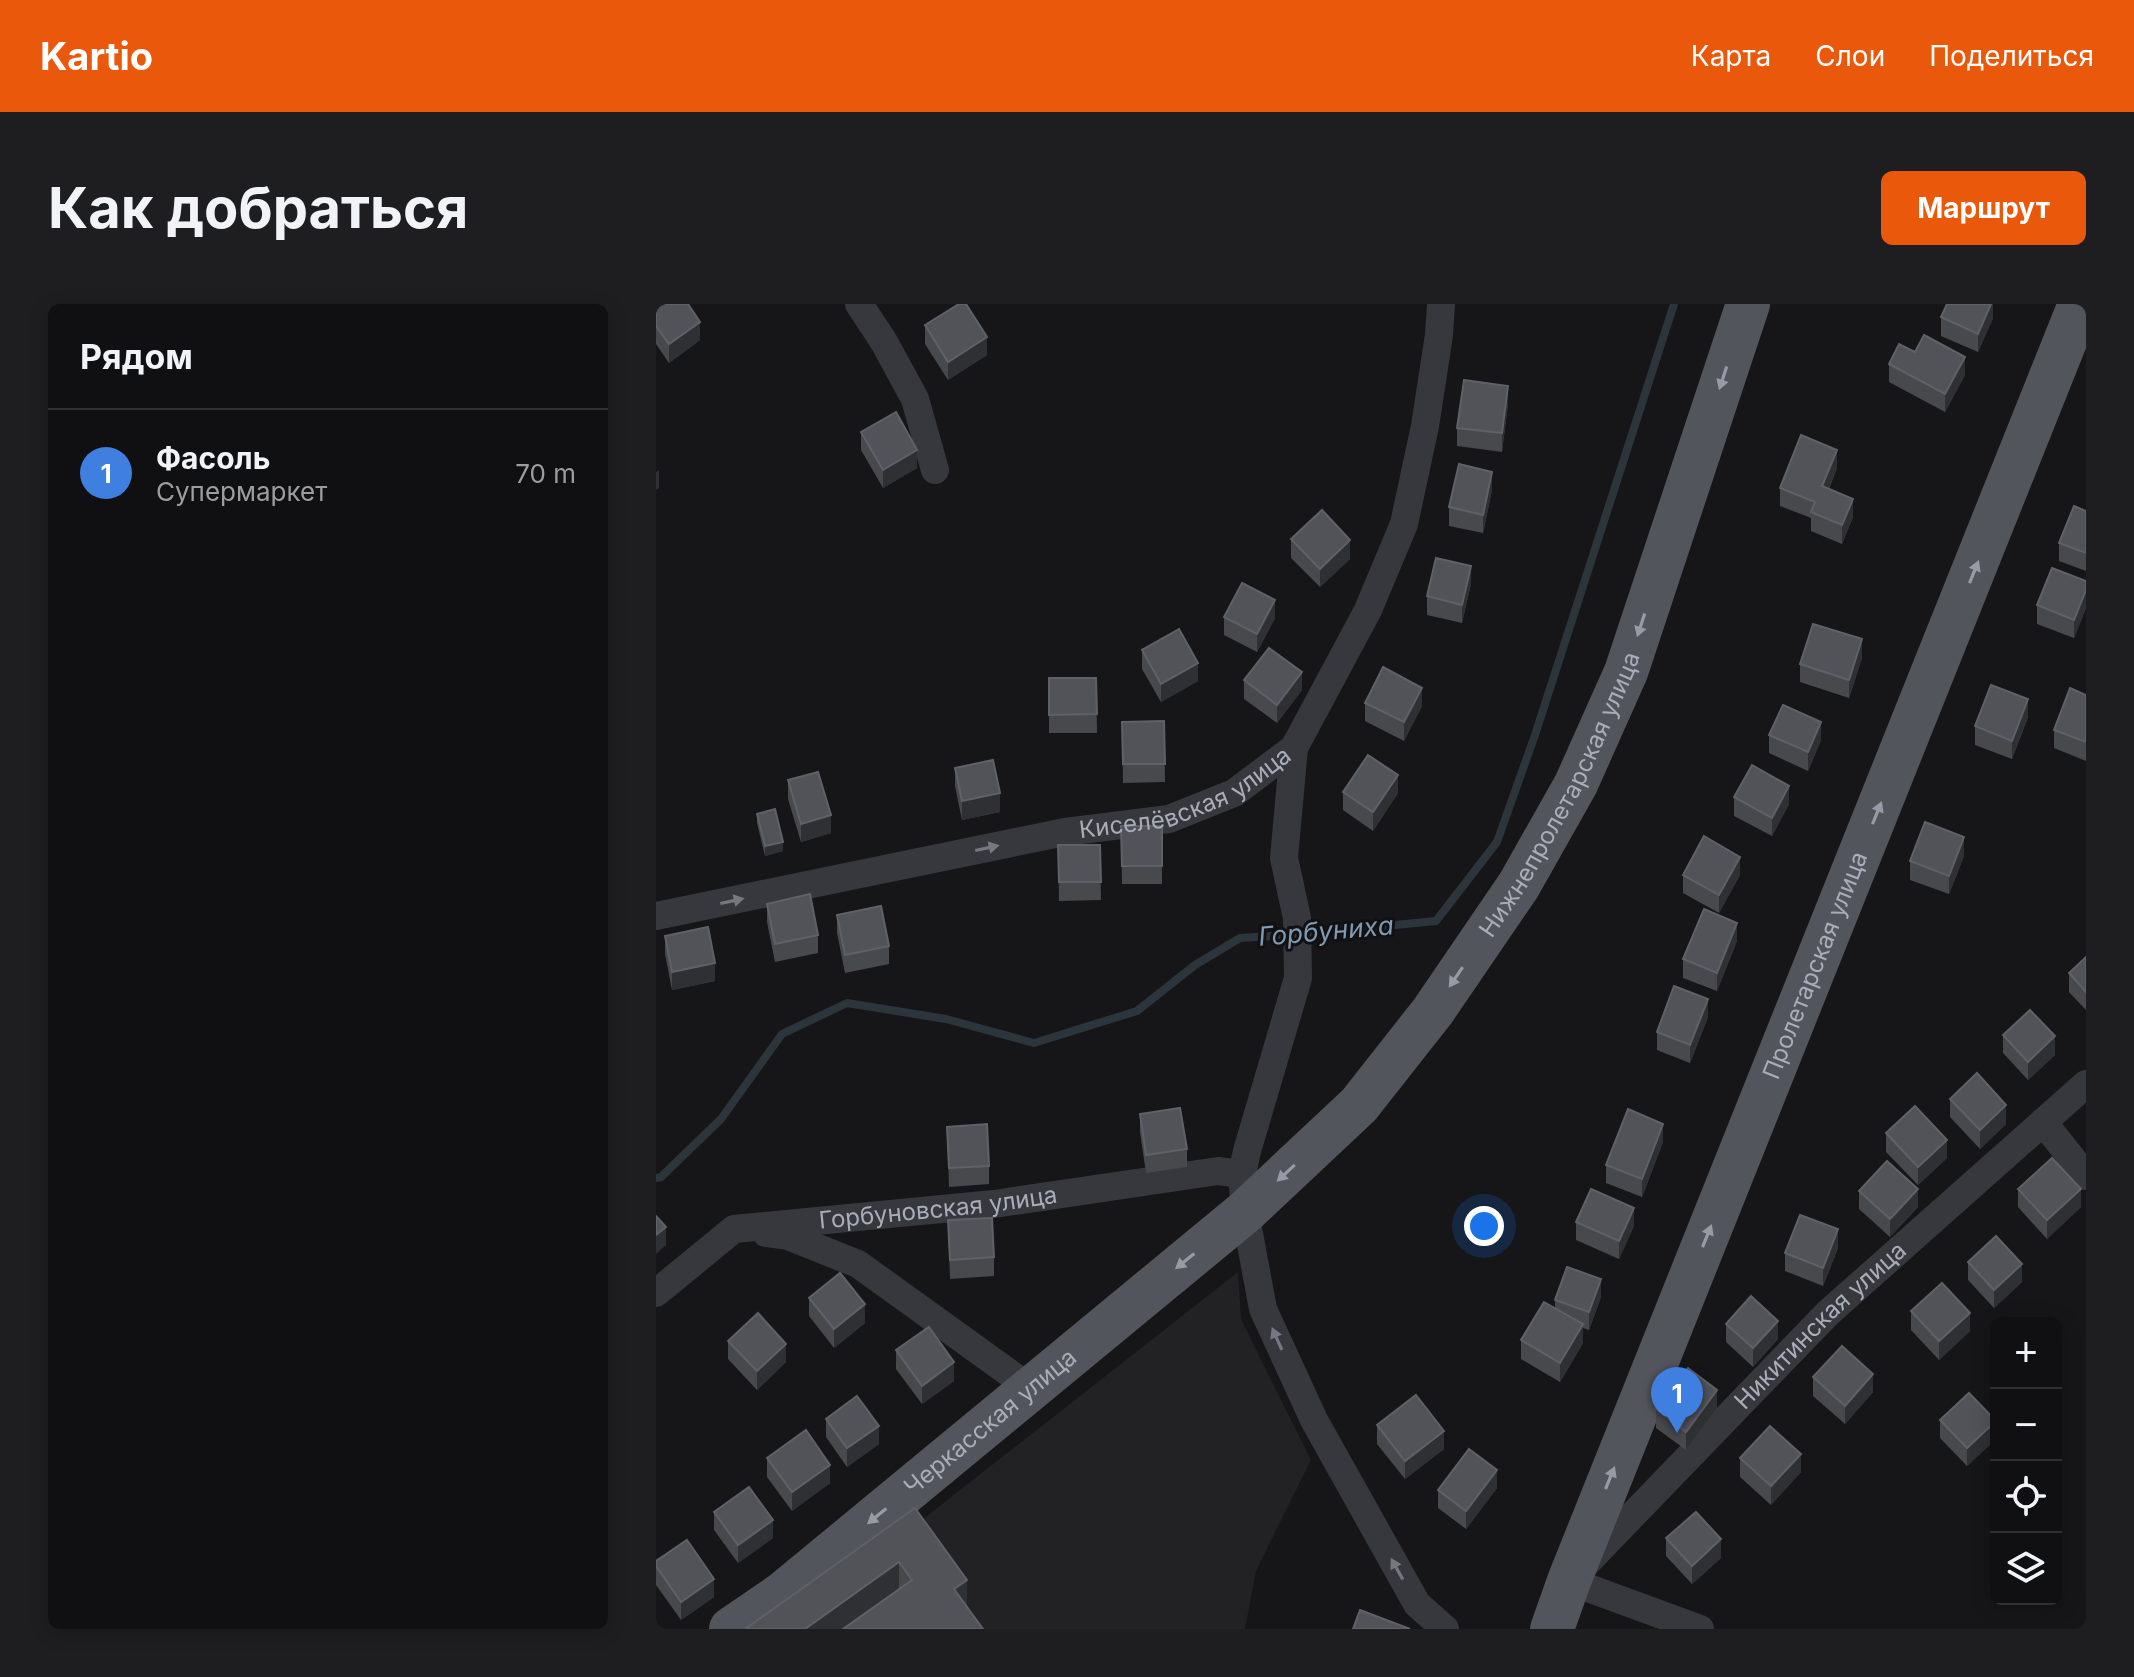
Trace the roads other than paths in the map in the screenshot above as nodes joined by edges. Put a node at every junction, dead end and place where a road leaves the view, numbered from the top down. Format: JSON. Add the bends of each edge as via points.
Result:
{"nodes":[{"id":1,"x":859,"y":304,"type":"edge"},
{"id":2,"x":1441,"y":304,"type":"edge"},
{"id":3,"x":1748,"y":304,"type":"edge"},
{"id":4,"x":2080,"y":304,"type":"edge"},
{"id":5,"x":935,"y":470,"type":"dead end"},
{"id":6,"x":1294,"y":748,"type":"junction"},
{"id":7,"x":656,"y":916,"type":"edge"},
{"id":8,"x":2086,"y":1084,"type":"edge"},
{"id":9,"x":2043,"y":1122,"type":"junction"},
{"id":10,"x":2086,"y":1176,"type":"edge"},
{"id":11,"x":1244,"y":1193,"type":"junction"},
{"id":12,"x":734,"y":1229,"type":"junction"},
{"id":13,"x":656,"y":1293,"type":"edge"},
{"id":14,"x":1030,"y":1388,"type":"junction"},
{"id":15,"x":1569,"y":1581,"type":"junction"},
{"id":16,"x":731,"y":1629,"type":"edge"},
{"id":17,"x":1445,"y":1629,"type":"edge"},
{"id":18,"x":1552,"y":1629,"type":"edge"},
{"id":19,"x":1700,"y":1629,"type":"edge"}],
"edges":[{"from":1,"to":5,"type":"street","via":[[915,399]]},
{"from":2,"to":6,"type":"street","name":"Киселёвская улица","via":[[1425,426],[1404,524],[1368,610]]},
{"from":3,"to":11,"type":"main road","name":"Нижнепролетарская улица","one_way":true,"via":[[1626,672],[1576,784],[1519,885],[1433,1011],[1359,1105]]},
{"from":15,"to":4,"type":"main road","name":"Пролетарская улица","one_way":true},
{"from":7,"to":6,"type":"street","name":"Киселёвская улица","one_way":true,"via":[[1065,832],[1169,819],[1234,793]]},
{"from":6,"to":11,"type":"street","via":[[1284,858],[1297,918],[1298,978]]},
{"from":8,"to":9,"type":"street","name":"Никитинская улица"},
{"from":9,"to":10,"type":"street"},
{"from":9,"to":15,"type":"street","name":"Никитинская улица","via":[[1828,1313]]},
{"from":11,"to":12,"type":"street","name":"Горбуновская улица","via":[[1218,1171],[994,1204]]},
{"from":11,"to":14,"type":"main road","name":"Черкасская улица","one_way":true},
{"from":17,"to":11,"type":"street","one_way":true,"via":[[1417,1604],[1314,1420],[1263,1309]]},
{"from":12,"to":13,"type":"street"},
{"from":12,"to":14,"type":"street","via":[[788,1236],[858,1264]]},
{"from":14,"to":16,"type":"main road","name":"Черкасская улица","one_way":true,"via":[[794,1584]]},
{"from":15,"to":18,"type":"main road","name":"Пролетарская улица"},
{"from":15,"to":19,"type":"street"}]}
